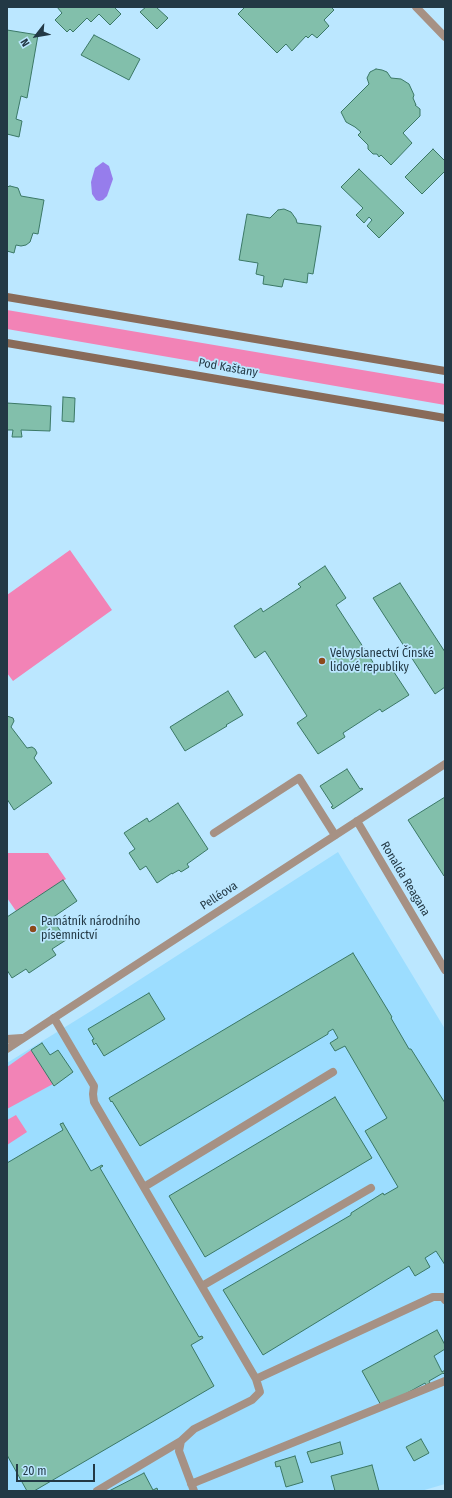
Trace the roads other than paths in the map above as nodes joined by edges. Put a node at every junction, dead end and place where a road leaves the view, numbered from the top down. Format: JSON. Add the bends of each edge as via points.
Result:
{"nodes":[{"id":1,"x":416,"y":7,"type":"edge"},
{"id":2,"x":445,"y":37,"type":"edge"},
{"id":3,"x":7,"y":297,"type":"edge"},
{"id":4,"x":7,"y":342,"type":"edge"},
{"id":5,"x":445,"y":372,"type":"edge"},
{"id":6,"x":445,"y":418,"type":"edge"},
{"id":7,"x":445,"y":764,"type":"edge"},
{"id":8,"x":357,"y":821,"type":"junction"},
{"id":9,"x":214,"y":833,"type":"dead end"},
{"id":10,"x":335,"y":835,"type":"junction"},
{"id":11,"x":445,"y":970,"type":"edge"},
{"id":12,"x":54,"y":1018,"type":"junction"},
{"id":13,"x":22,"y":1038,"type":"junction"},
{"id":14,"x":7,"y":1039,"type":"edge"},
{"id":15,"x":7,"y":1049,"type":"edge"},
{"id":16,"x":333,"y":1072,"type":"dead end"},
{"id":17,"x":144,"y":1187,"type":"junction"},
{"id":18,"x":371,"y":1188,"type":"dead end"},
{"id":19,"x":202,"y":1286,"type":"junction"},
{"id":20,"x":445,"y":1300,"type":"edge"},
{"id":21,"x":256,"y":1379,"type":"junction"},
{"id":22,"x":445,"y":1381,"type":"edge"},
{"id":23,"x":181,"y":1441,"type":"junction"},
{"id":24,"x":192,"y":1487,"type":"edge"},
{"id":25,"x":97,"y":1491,"type":"edge"}],
"edges":[{"from":1,"to":2,"type":"street"},
{"from":3,"to":5,"type":"main road"},
{"from":4,"to":6,"type":"main road","name":"Pod Kaštany"},
{"from":7,"to":8,"type":"street","name":"Pelléova"},
{"from":8,"to":10,"type":"street","name":"Pelléova"},
{"from":8,"to":11,"type":"street","name":"Ronalda Reagana"},
{"from":9,"to":10,"type":"street","via":[[299,778]]},
{"from":10,"to":12,"type":"street","name":"Pelléova"},
{"from":12,"to":13,"type":"street","name":"Pelléova"},
{"from":12,"to":17,"type":"street","via":[[94,1086],[94,1102]]},
{"from":13,"to":14,"type":"street"},
{"from":13,"to":15,"type":"street","name":"Pelléova"},
{"from":16,"to":17,"type":"street"},
{"from":17,"to":19,"type":"street"},
{"from":18,"to":19,"type":"street"},
{"from":19,"to":21,"type":"street"},
{"from":20,"to":21,"type":"street","via":[[443,1297],[433,1297]]},
{"from":21,"to":23,"type":"street","via":[[260,1392],[252,1400],[194,1429]]},
{"from":22,"to":24,"type":"street"},
{"from":23,"to":24,"type":"street","via":[[179,1451]]},
{"from":23,"to":25,"type":"street"}]}
